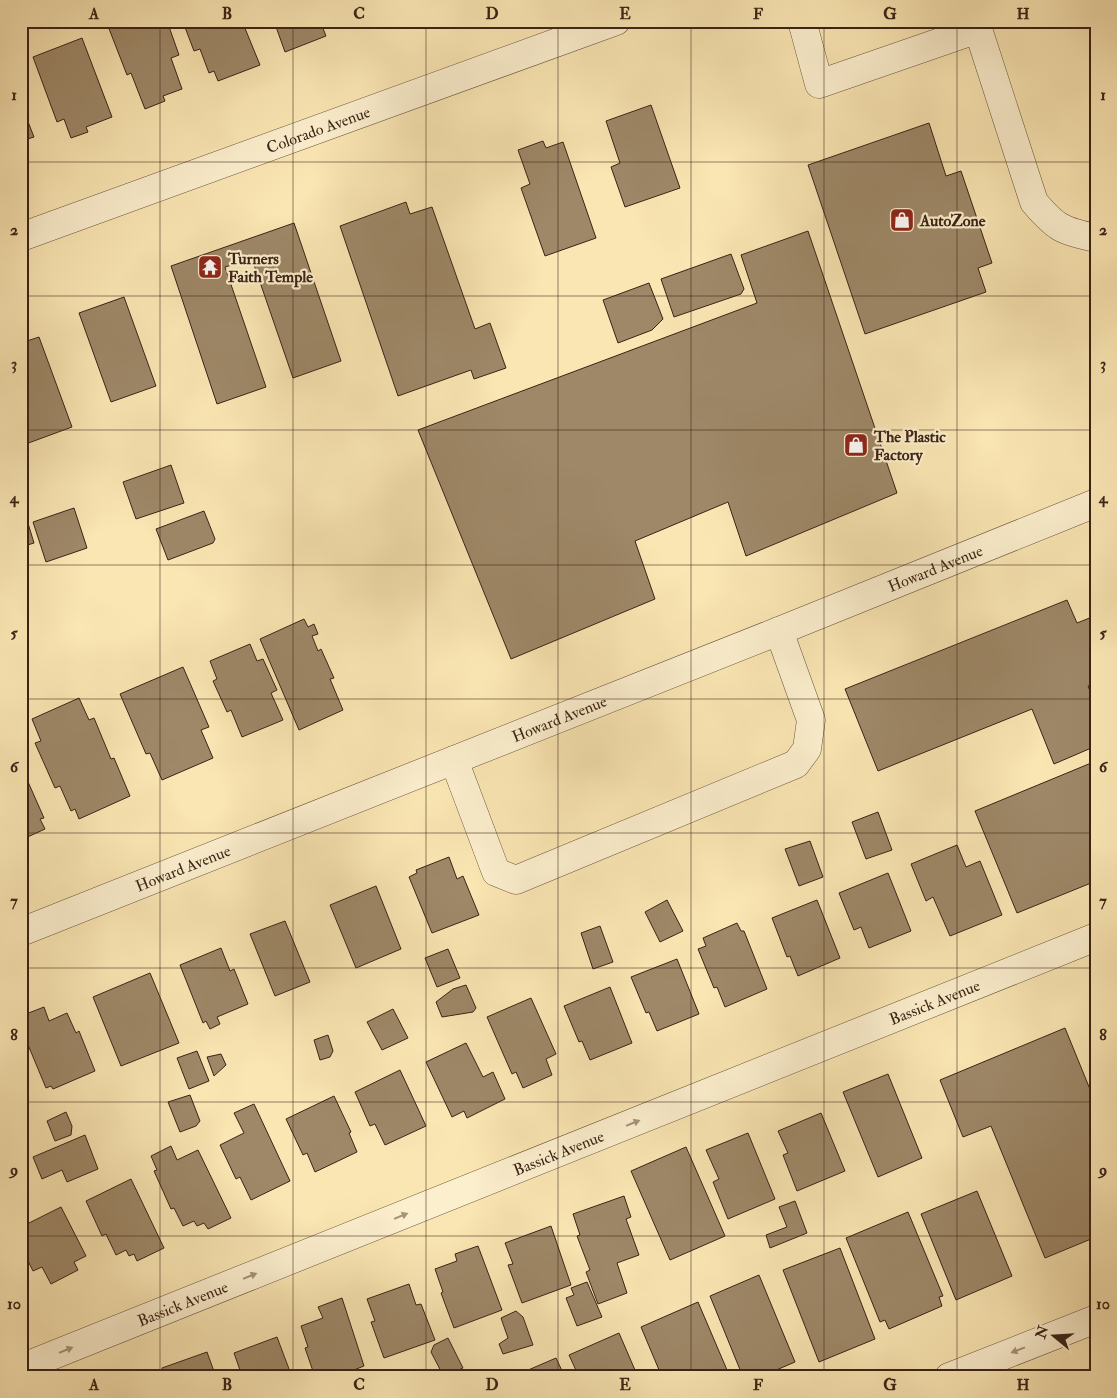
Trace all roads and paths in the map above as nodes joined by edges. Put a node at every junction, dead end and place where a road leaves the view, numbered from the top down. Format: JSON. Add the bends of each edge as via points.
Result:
{"nodes":[{"id":1,"x":616,"y":21,"type":"edge"},
{"id":2,"x":802,"y":21,"type":"edge"},
{"id":3,"x":21,"y":236,"type":"edge"},
{"id":4,"x":1096,"y":238,"type":"edge"},
{"id":5,"x":1096,"y":503,"type":"edge"},
{"id":6,"x":779,"y":631,"type":"junction"},
{"id":7,"x":454,"y":760,"type":"junction"},
{"id":8,"x":21,"y":932,"type":"edge"},
{"id":9,"x":1096,"y":937,"type":"edge"},
{"id":10,"x":1096,"y":1319,"type":"edge"},
{"id":11,"x":35,"y":1369,"type":"edge"},
{"id":12,"x":949,"y":1377,"type":"edge"}],
"edges":[{"from":1,"to":3,"type":"street","name":"Colorado Avenue"},
{"from":2,"to":4,"type":"street","via":[[819,84],[978,29],[1034,202],[1050,221],[1069,232]]},
{"from":5,"to":6,"type":"street","name":"Howard Avenue"},
{"from":6,"to":7,"type":"street","name":"Howard Avenue"},
{"from":6,"to":7,"type":"street","via":[[811,720],[807,749],[796,764],[516,880],[496,872]]},
{"from":7,"to":8,"type":"street","name":"Howard Avenue"},
{"from":11,"to":9,"type":"street","name":"Bassick Avenue","one_way":true},
{"from":10,"to":12,"type":"street","one_way":true}]}
